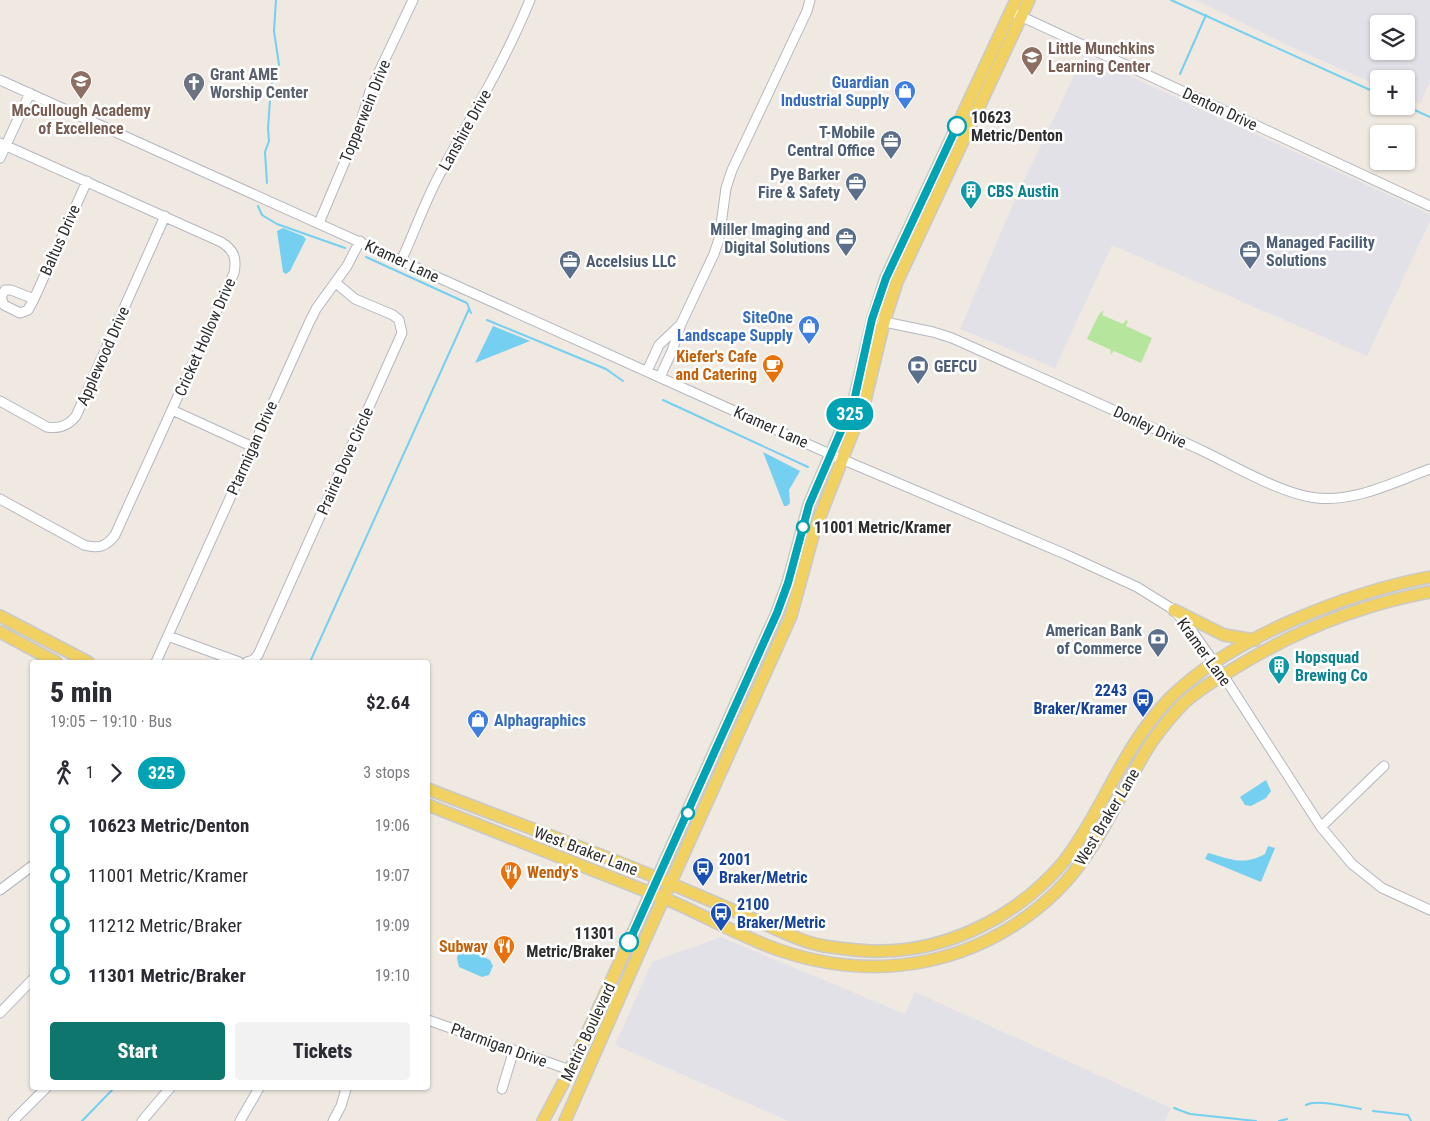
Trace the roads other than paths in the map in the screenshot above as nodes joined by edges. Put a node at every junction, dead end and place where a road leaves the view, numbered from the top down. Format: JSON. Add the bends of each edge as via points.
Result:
{"nodes":[{"id":1,"x":413,"y":0,"type":"edge"},
{"id":2,"x":530,"y":0,"type":"edge"},
{"id":3,"x":810,"y":0,"type":"edge"},
{"id":4,"x":1016,"y":0,"type":"edge"},
{"id":5,"x":1029,"y":0,"type":"edge"},
{"id":6,"x":1016,"y":14,"type":"junction"},
{"id":7,"x":0,"y":80,"type":"edge"},
{"id":8,"x":30,"y":94,"type":"junction"},
{"id":9,"x":3,"y":144,"type":"edge"},
{"id":10,"x":0,"y":158,"type":"edge"},
{"id":11,"x":86,"y":181,"type":"junction"},
{"id":12,"x":1430,"y":206,"type":"edge"},
{"id":13,"x":165,"y":216,"type":"junction"},
{"id":14,"x":318,"y":223,"type":"junction"},
{"id":15,"x":360,"y":241,"type":"junction"},
{"id":16,"x":402,"y":261,"type":"junction"},
{"id":17,"x":336,"y":283,"type":"junction"},
{"id":18,"x":34,"y":299,"type":"dead end"},
{"id":19,"x":878,"y":320,"type":"junction"},
{"id":20,"x":681,"y":324,"type":"junction"},
{"id":21,"x":647,"y":372,"type":"junction"},
{"id":22,"x":660,"y":377,"type":"junction"},
{"id":23,"x":0,"y":401,"type":"edge"},
{"id":24,"x":172,"y":410,"type":"junction"},
{"id":25,"x":253,"y":447,"type":"junction"},
{"id":26,"x":832,"y":455,"type":"junction"},
{"id":27,"x":843,"y":460,"type":"junction"},
{"id":28,"x":1430,"y":469,"type":"edge"},
{"id":29,"x":0,"y":499,"type":"edge"},
{"id":30,"x":1430,"y":577,"type":"edge"},
{"id":31,"x":1404,"y":582,"type":"junction"},
{"id":32,"x":1430,"y":592,"type":"edge"},
{"id":33,"x":1408,"y":596,"type":"junction"},
{"id":34,"x":1174,"y":610,"type":"junction"},
{"id":35,"x":0,"y":616,"type":"edge"},
{"id":36,"x":0,"y":632,"type":"edge"},
{"id":37,"x":168,"y":636,"type":"junction"},
{"id":38,"x":1255,"y":640,"type":"junction"},
{"id":39,"x":52,"y":660,"type":"edge"},
{"id":40,"x":84,"y":660,"type":"edge"},
{"id":41,"x":157,"y":660,"type":"edge"},
{"id":42,"x":234,"y":660,"type":"edge"},
{"id":43,"x":253,"y":660,"type":"edge"},
{"id":44,"x":1214,"y":663,"type":"junction"},
{"id":45,"x":750,"y":675,"type":"junction"},
{"id":46,"x":1223,"y":675,"type":"junction"},
{"id":47,"x":761,"y":680,"type":"junction"},
{"id":48,"x":1384,"y":766,"type":"dead end"},
{"id":49,"x":430,"y":791,"type":"edge"},
{"id":50,"x":430,"y":806,"type":"edge"},
{"id":51,"x":1097,"y":808,"type":"junction"},
{"id":52,"x":1111,"y":814,"type":"junction"},
{"id":53,"x":518,"y":824,"type":"junction"},
{"id":54,"x":1322,"y":826,"type":"junction"},
{"id":55,"x":510,"y":838,"type":"junction"},
{"id":56,"x":30,"y":868,"type":"edge"},
{"id":57,"x":658,"y":878,"type":"junction"},
{"id":58,"x":670,"y":884,"type":"junction"},
{"id":59,"x":0,"y":890,"type":"edge"},
{"id":60,"x":651,"y":894,"type":"junction"},
{"id":61,"x":663,"y":898,"type":"junction"},
{"id":62,"x":1430,"y":910,"type":"edge"},
{"id":63,"x":967,"y":933,"type":"junction"},
{"id":64,"x":950,"y":940,"type":"junction"},
{"id":65,"x":974,"y":946,"type":"junction"},
{"id":66,"x":957,"y":953,"type":"junction"},
{"id":67,"x":30,"y":982,"type":"edge"},
{"id":68,"x":0,"y":1013,"type":"edge"},
{"id":69,"x":430,"y":1021,"type":"edge"},
{"id":70,"x":514,"y":1050,"type":"junction"},
{"id":71,"x":570,"y":1070,"type":"junction"},
{"id":72,"x":502,"y":1088,"type":"dead end"},
{"id":73,"x":44,"y":1090,"type":"edge"},
{"id":74,"x":168,"y":1090,"type":"edge"},
{"id":75,"x":257,"y":1090,"type":"edge"},
{"id":76,"x":345,"y":1090,"type":"edge"},
{"id":77,"x":13,"y":1121,"type":"edge"},
{"id":78,"x":142,"y":1121,"type":"edge"},
{"id":79,"x":240,"y":1121,"type":"edge"},
{"id":80,"x":333,"y":1121,"type":"edge"},
{"id":81,"x":543,"y":1121,"type":"edge"},
{"id":82,"x":565,"y":1121,"type":"edge"}],
"edges":[{"from":1,"to":14,"type":"street","name":"Topperwein Drive","via":[[370,91],[359,128]]},
{"from":2,"to":16,"type":"street","name":"Lanshire Drive","via":[[511,46],[441,171]]},
{"from":3,"to":20,"type":"street","via":[[732,170],[716,249]]},
{"from":4,"to":6,"type":"main road","name":"Metric Boulevard"},
{"from":5,"to":6,"type":"main road","name":"Metric Boulevard"},
{"from":6,"to":12,"type":"street","name":"Denton Drive"},
{"from":6,"to":19,"type":"main road","name":"Metric Boulevard","via":[[896,256]]},
{"from":7,"to":8,"type":"street","name":"Kramer Lane"},
{"from":8,"to":9,"type":"street"},
{"from":8,"to":14,"type":"street","name":"Kramer Lane"},
{"from":9,"to":10,"type":"street"},
{"from":9,"to":11,"type":"street","name":"Cricket Hollow Drive"},
{"from":11,"to":13,"type":"street","name":"Cricket Hollow Drive"},
{"from":11,"to":18,"type":"street","name":"Baltus Drive"},
{"from":13,"to":23,"type":"street","name":"Applewood Drive","via":[[71,423],[55,428],[47,426]]},
{"from":13,"to":24,"type":"street","name":"Cricket Hollow Drive","via":[[222,242],[231,249],[236,264]]},
{"from":14,"to":15,"type":"street","name":"Kramer Lane"},
{"from":15,"to":16,"type":"street","name":"Kramer Lane"},
{"from":15,"to":17,"type":"street","name":"Ptarmigan Drive"},
{"from":16,"to":21,"type":"street","name":"Kramer Lane"},
{"from":17,"to":25,"type":"street","name":"Ptarmigan Drive","via":[[308,322]]},
{"from":17,"to":43,"type":"street","name":"Prairie Dove Circle","via":[[355,299],[399,320],[402,333]]},
{"from":19,"to":26,"type":"main road","name":"Metric Boulevard","via":[[854,401]]},
{"from":19,"to":27,"type":"main road","name":"Metric Boulevard","via":[[866,402]]},
{"from":19,"to":28,"type":"street","name":"Donley Drive","via":[[952,338],[1303,496],[1350,497]]},
{"from":20,"to":21,"type":"street","via":[[659,345]]},
{"from":20,"to":22,"type":"street"},
{"from":21,"to":22,"type":"street","name":"Kramer Lane"},
{"from":22,"to":26,"type":"street","name":"Kramer Lane"},
{"from":24,"to":25,"type":"street"},
{"from":24,"to":29,"type":"street","name":"Cricket Hollow Drive","via":[[115,535],[102,546],[84,545]]},
{"from":25,"to":37,"type":"street","name":"Ptarmigan Drive"},
{"from":26,"to":27,"type":"street","name":"Kramer Lane"},
{"from":26,"to":45,"type":"main road","name":"Metric Boulevard","via":[[809,505],[788,583]]},
{"from":27,"to":34,"type":"street","name":"Kramer Lane","via":[[1092,566],[1137,587]]},
{"from":27,"to":47,"type":"main road","name":"Metric Boulevard","via":[[814,532],[791,616]]},
{"from":30,"to":31,"type":"main road","name":"West Braker Lane"},
{"from":31,"to":33,"type":"main road"},
{"from":31,"to":38,"type":"main road","name":"West Braker Lane","via":[[1346,600]]},
{"from":32,"to":33,"type":"main road","name":"West Braker Lane"},
{"from":33,"to":46,"type":"main road","name":"West Braker Lane","via":[[1310,629],[1267,648]]},
{"from":34,"to":38,"type":"main road","via":[[1224,636]]},
{"from":34,"to":44,"type":"street","name":"Kramer Lane"},
{"from":35,"to":40,"type":"main road"},
{"from":36,"to":39,"type":"main road"},
{"from":37,"to":41,"type":"street","name":"Ptarmigan Drive"},
{"from":37,"to":42,"type":"street"},
{"from":38,"to":44,"type":"main road","name":"West Braker Lane"},
{"from":44,"to":46,"type":"street","name":"Kramer Lane"},
{"from":44,"to":51,"type":"main road","name":"West Braker Lane","via":[[1178,691],[1152,718]]},
{"from":45,"to":47,"type":"main road"},
{"from":45,"to":57,"type":"main road","name":"Metric Boulevard"},
{"from":46,"to":52,"type":"main road","name":"West Braker Lane","via":[[1183,704],[1166,723],[1142,756]]},
{"from":46,"to":54,"type":"street","name":"Kramer Lane"},
{"from":47,"to":58,"type":"main road","name":"Metric Boulevard"},
{"from":48,"to":54,"type":"street"},
{"from":49,"to":53,"type":"main road","name":"West Braker Lane"},
{"from":50,"to":55,"type":"main road","name":"West Braker Lane"},
{"from":51,"to":52,"type":"main road"},
{"from":51,"to":63,"type":"main road","name":"West Braker Lane","via":[[1061,865],[1041,885],[996,919]]},
{"from":52,"to":65,"type":"main road","name":"West Braker Lane","via":[[1083,860],[1057,891],[1026,918]]},
{"from":53,"to":55,"type":"main road"},
{"from":53,"to":57,"type":"main road","name":"West Braker Lane"},
{"from":54,"to":62,"type":"street","name":"Kramer Lane","via":[[1352,864],[1377,885]]},
{"from":55,"to":60,"type":"main road","name":"West Braker Lane"},
{"from":56,"to":59,"type":"street"},
{"from":57,"to":58,"type":"main road","name":"West Braker Lane"},
{"from":57,"to":60,"type":"main road","name":"Metric Boulevard"},
{"from":58,"to":61,"type":"main road","name":"Metric Boulevard"},
{"from":58,"to":64,"type":"main road","name":"West Braker Lane","via":[[820,945],[882,951]]},
{"from":60,"to":61,"type":"main road","name":"West Braker Lane"},
{"from":60,"to":71,"type":"main road","name":"Metric Boulevard"},
{"from":61,"to":66,"type":"main road","name":"West Braker Lane","via":[[777,950],[828,963],[890,967]]},
{"from":61,"to":82,"type":"main road","name":"Metric Boulevard"},
{"from":63,"to":64,"type":"main road","name":"West Braker Lane"},
{"from":63,"to":65,"type":"main road"},
{"from":64,"to":66,"type":"main road"},
{"from":65,"to":66,"type":"main road","name":"West Braker Lane"},
{"from":67,"to":68,"type":"street"},
{"from":69,"to":70,"type":"street","name":"Ptarmigan Drive"},
{"from":70,"to":71,"type":"street","name":"Ptarmigan Drive"},
{"from":70,"to":72,"type":"street"},
{"from":71,"to":81,"type":"main road","name":"Metric Boulevard"},
{"from":73,"to":77,"type":"street"},
{"from":74,"to":78,"type":"street"},
{"from":75,"to":79,"type":"street"},
{"from":76,"to":80,"type":"street"}]}
